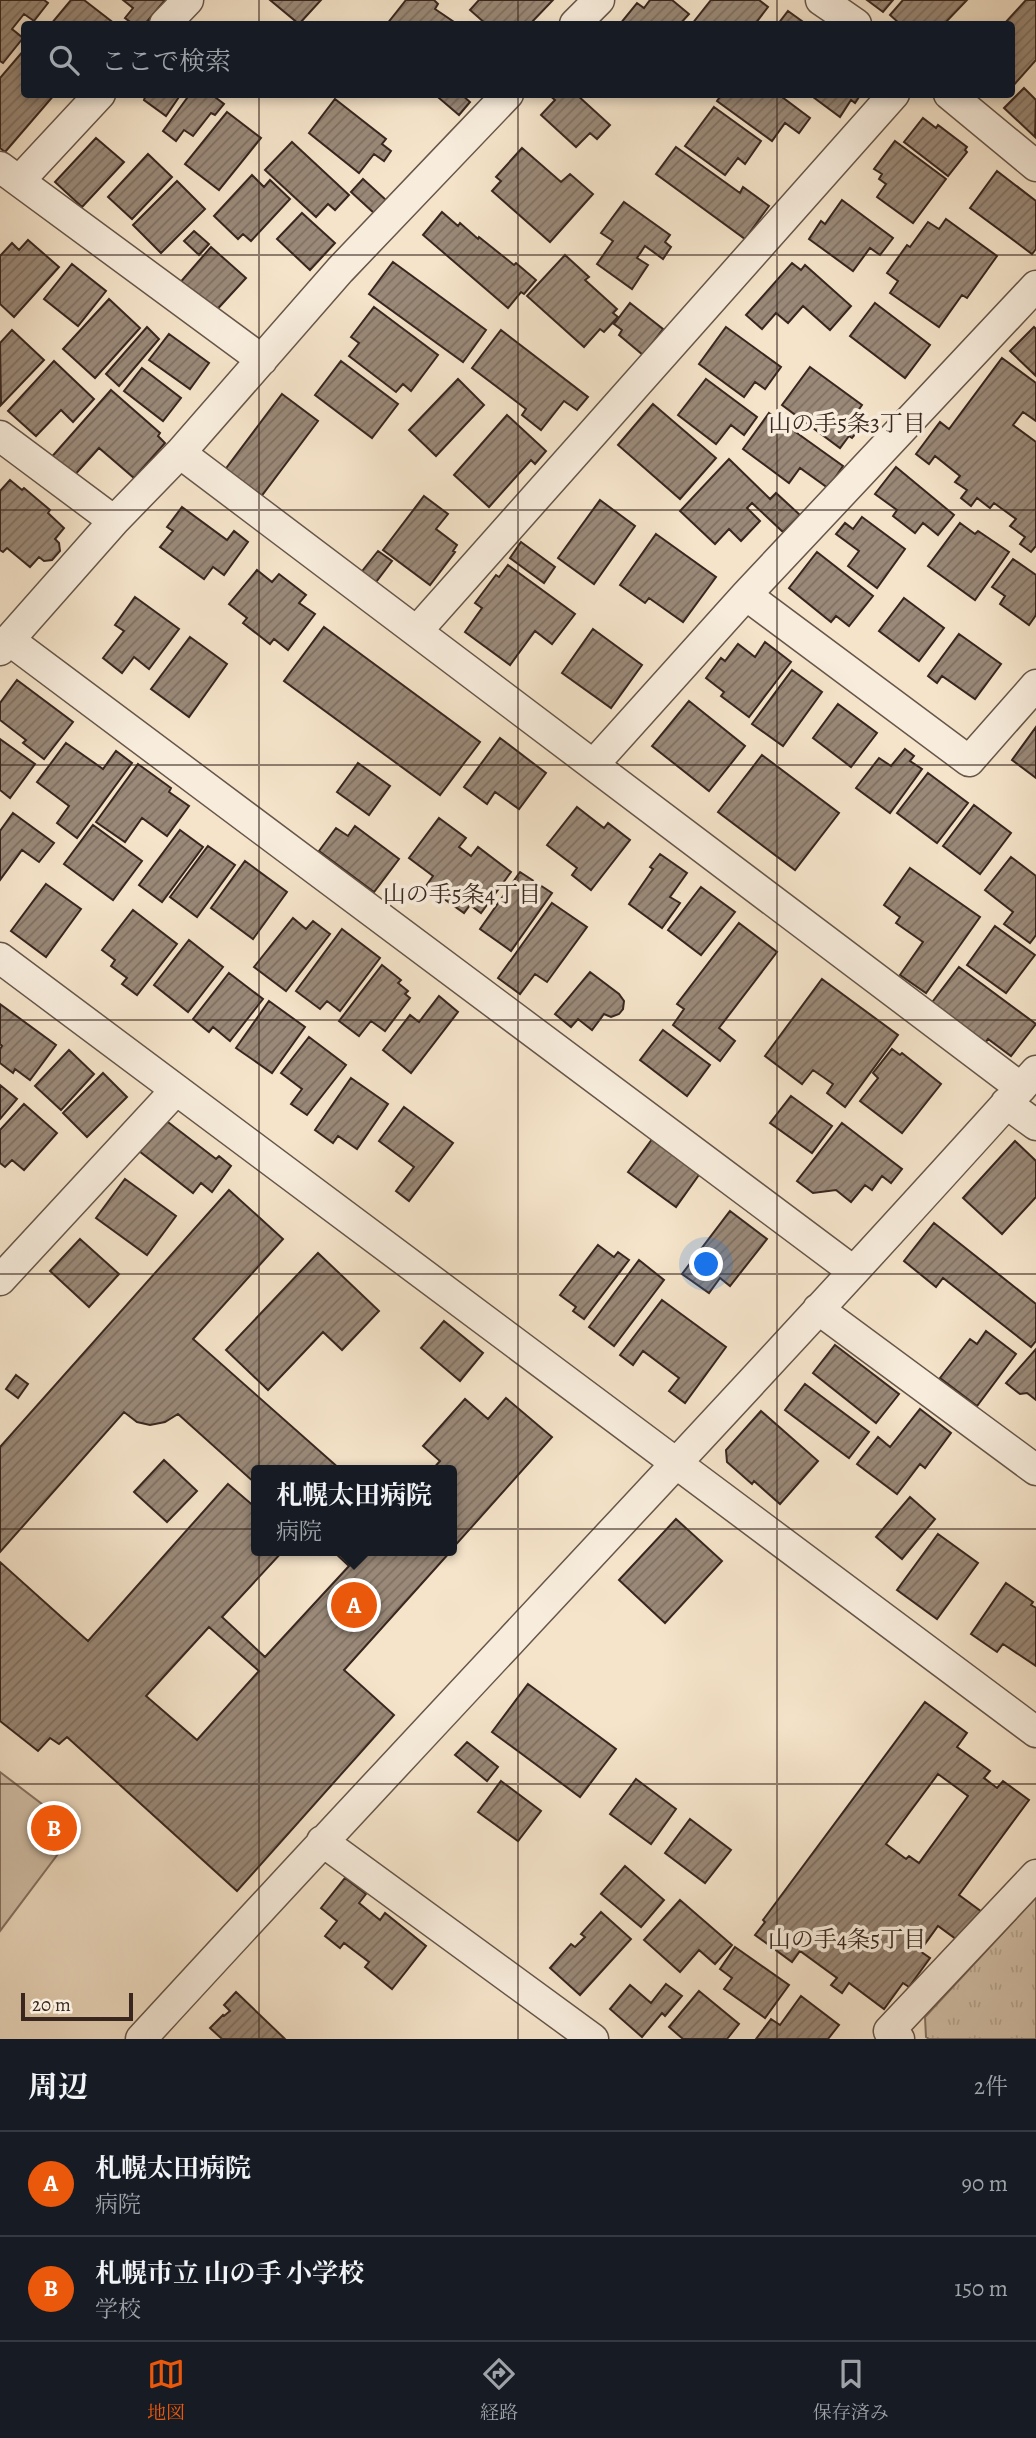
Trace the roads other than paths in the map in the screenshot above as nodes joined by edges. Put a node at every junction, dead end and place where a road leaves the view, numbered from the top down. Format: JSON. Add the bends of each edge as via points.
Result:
{"nodes":[{"id":1,"x":188,"y":0,"type":"edge"},
{"id":2,"x":599,"y":0,"type":"edge"},
{"id":3,"x":821,"y":0,"type":"edge"},
{"id":4,"x":169,"y":21,"type":"edge"},
{"id":5,"x":578,"y":21,"type":"edge"},
{"id":6,"x":852,"y":21,"type":"edge"},
{"id":7,"x":96,"y":98,"type":"edge"},
{"id":8,"x":504,"y":98,"type":"edge"},
{"id":9,"x":890,"y":98,"type":"edge"},
{"id":10,"x":954,"y":98,"type":"edge"},
{"id":11,"x":1036,"y":166,"type":"edge"},
{"id":12,"x":10,"y":174,"type":"edge"},
{"id":13,"x":1036,"y":286,"type":"edge"},
{"id":14,"x":262,"y":360,"type":"junction"},
{"id":15,"x":0,"y":436,"type":"edge"},
{"id":16,"x":180,"y":453,"type":"junction"},
{"id":17,"x":114,"y":521,"type":"junction"},
{"id":18,"x":746,"y":595,"type":"junction"},
{"id":19,"x":417,"y":631,"type":"junction"},
{"id":20,"x":5,"y":645,"type":"edge"},
{"id":21,"x":1036,"y":685,"type":"edge"},
{"id":22,"x":594,"y":764,"type":"junction"},
{"id":23,"x":3,"y":966,"type":"edge"},
{"id":24,"x":1021,"y":1087,"type":"edge"},
{"id":25,"x":175,"y":1091,"type":"junction"},
{"id":26,"x":1036,"y":1125,"type":"edge"},
{"id":27,"x":853,"y":1271,"type":"junction"},
{"id":28,"x":0,"y":1280,"type":"edge"},
{"id":29,"x":818,"y":1310,"type":"junction"},
{"id":30,"x":676,"y":1463,"type":"junction"},
{"id":31,"x":1036,"y":1470,"type":"edge"},
{"id":32,"x":1036,"y":1732,"type":"edge"},
{"id":33,"x":322,"y":1841,"type":"junction"},
{"id":34,"x":1036,"y":1875,"type":"edge"},
{"id":35,"x":141,"y":2039,"type":"edge"},
{"id":36,"x":593,"y":2039,"type":"edge"},
{"id":37,"x":899,"y":2039,"type":"edge"}],
"edges":[{"from":1,"to":4,"type":"street"},
{"from":2,"to":5,"type":"street"},
{"from":3,"to":6,"type":"street"},
{"from":7,"to":12,"type":"street"},
{"from":8,"to":14,"type":"street","via":[[340,270]]},
{"from":9,"to":19,"type":"street"},
{"from":10,"to":11,"type":"street"},
{"from":12,"to":14,"type":"street"},
{"from":13,"to":18,"type":"street"},
{"from":14,"to":16,"type":"street"},
{"from":15,"to":17,"type":"street"},
{"from":16,"to":17,"type":"street"},
{"from":16,"to":19,"type":"street"},
{"from":17,"to":20,"type":"street"},
{"from":18,"to":21,"type":"street","via":[[969,761]]},
{"from":18,"to":22,"type":"street"},
{"from":19,"to":22,"type":"street"},
{"from":20,"to":27,"type":"street"},
{"from":22,"to":24,"type":"street"},
{"from":23,"to":25,"type":"street"},
{"from":24,"to":26,"type":"street"},
{"from":24,"to":27,"type":"street"},
{"from":25,"to":28,"type":"street"},
{"from":25,"to":30,"type":"street"},
{"from":27,"to":29,"type":"street"},
{"from":29,"to":30,"type":"street"},
{"from":29,"to":31,"type":"street"},
{"from":30,"to":32,"type":"street"},
{"from":30,"to":33,"type":"street"},
{"from":33,"to":35,"type":"street"},
{"from":33,"to":36,"type":"street"},
{"from":34,"to":37,"type":"street","via":[[889,2031]]}]}
